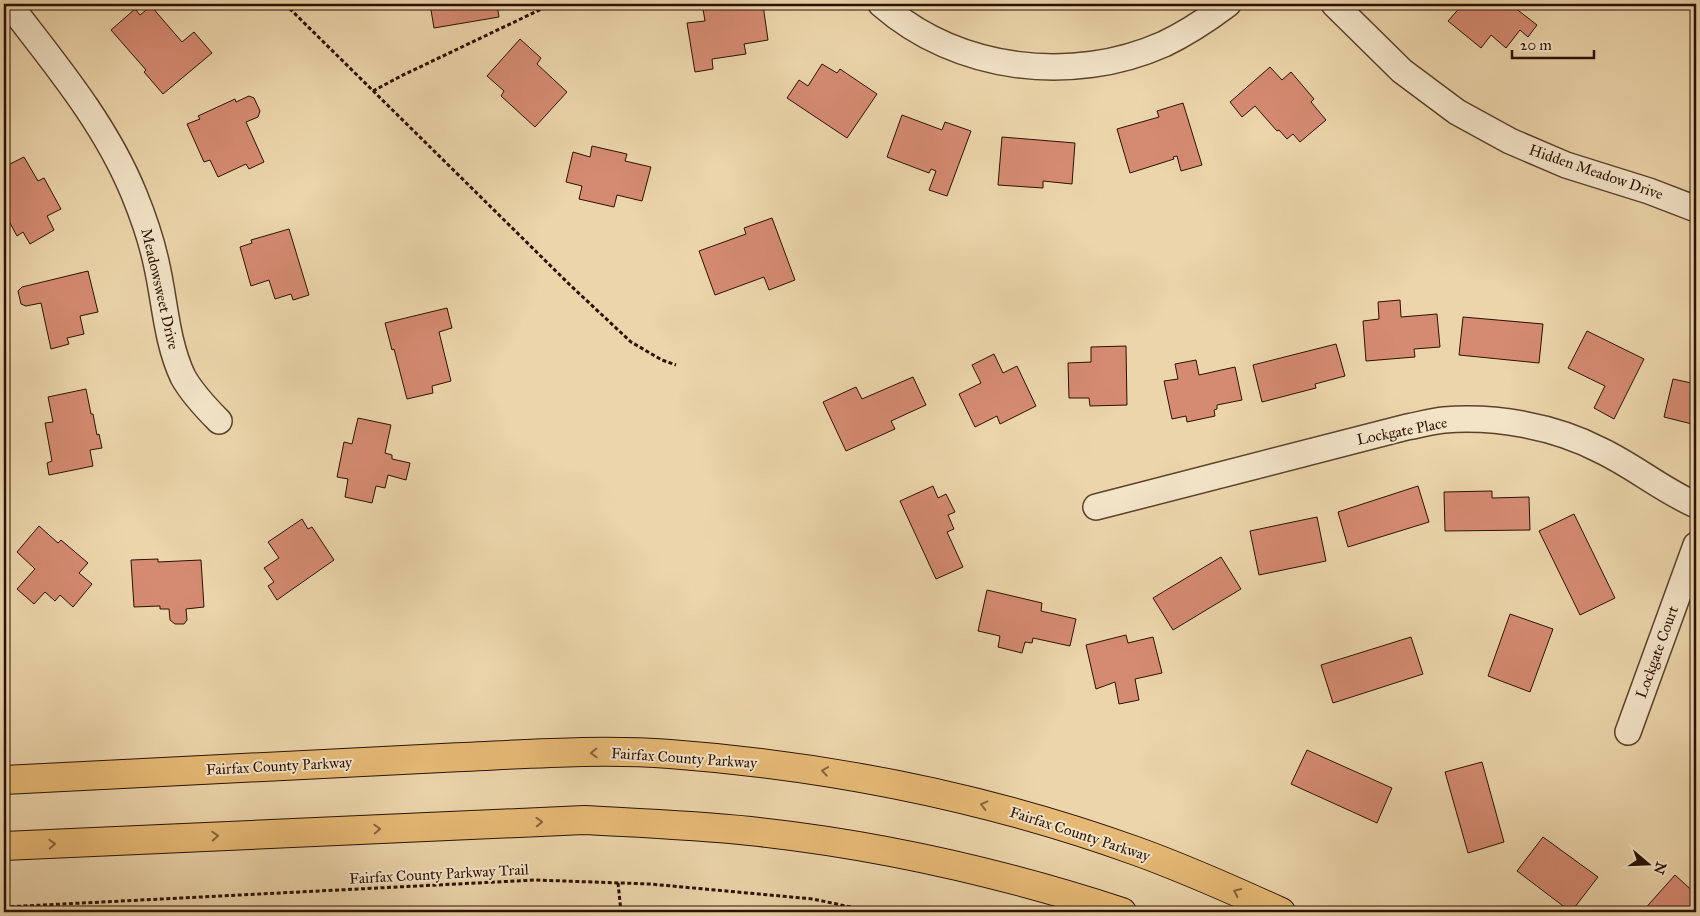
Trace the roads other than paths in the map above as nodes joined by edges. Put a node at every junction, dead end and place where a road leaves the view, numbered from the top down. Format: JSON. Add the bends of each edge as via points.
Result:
{"nodes":[{"id":1,"x":9,"y":4,"type":"edge"},
{"id":2,"x":881,"y":4,"type":"edge"},
{"id":3,"x":1228,"y":4,"type":"edge"},
{"id":4,"x":1334,"y":4,"type":"edge"},
{"id":5,"x":1696,"y":209,"type":"edge"},
{"id":6,"x":218,"y":421,"type":"dead end"},
{"id":7,"x":1696,"y":505,"type":"edge"},
{"id":8,"x":1096,"y":507,"type":"dead end"},
{"id":9,"x":1696,"y":545,"type":"edge"},
{"id":10,"x":1628,"y":732,"type":"dead end"},
{"id":11,"x":4,"y":780,"type":"edge"},
{"id":12,"x":4,"y":846,"type":"edge"},
{"id":13,"x":1122,"y":912,"type":"edge"},
{"id":14,"x":1281,"y":912,"type":"edge"}],
"edges":[{"from":1,"to":6,"type":"street","name":"Meadowsweet Drive","via":[[79,96],[117,158],[146,226],[172,348],[184,378]]},
{"from":2,"to":3,"type":"street","via":[[926,35],[961,51],[1000,62],[1040,67],[1080,66],[1123,58],[1163,44],[1202,24]]},
{"from":4,"to":5,"type":"street","name":"Hidden Meadow Drive","via":[[1402,71],[1457,112],[1510,141],[1566,165],[1649,190]]},
{"from":7,"to":8,"type":"street","name":"Lockgate Place","via":[[1601,450],[1565,435],[1484,420],[1444,420]]},
{"from":9,"to":10,"type":"street","name":"Lockgate Court"},
{"from":14,"to":11,"type":"highway","name":"Fairfax County Parkway","one_way":true,"via":[[1214,881],[1136,851],[1027,816],[854,775],[748,762],[606,752]]},
{"from":12,"to":13,"type":"highway","one_way":true,"via":[[584,820],[676,824],[842,843],[1007,878]]}]}
